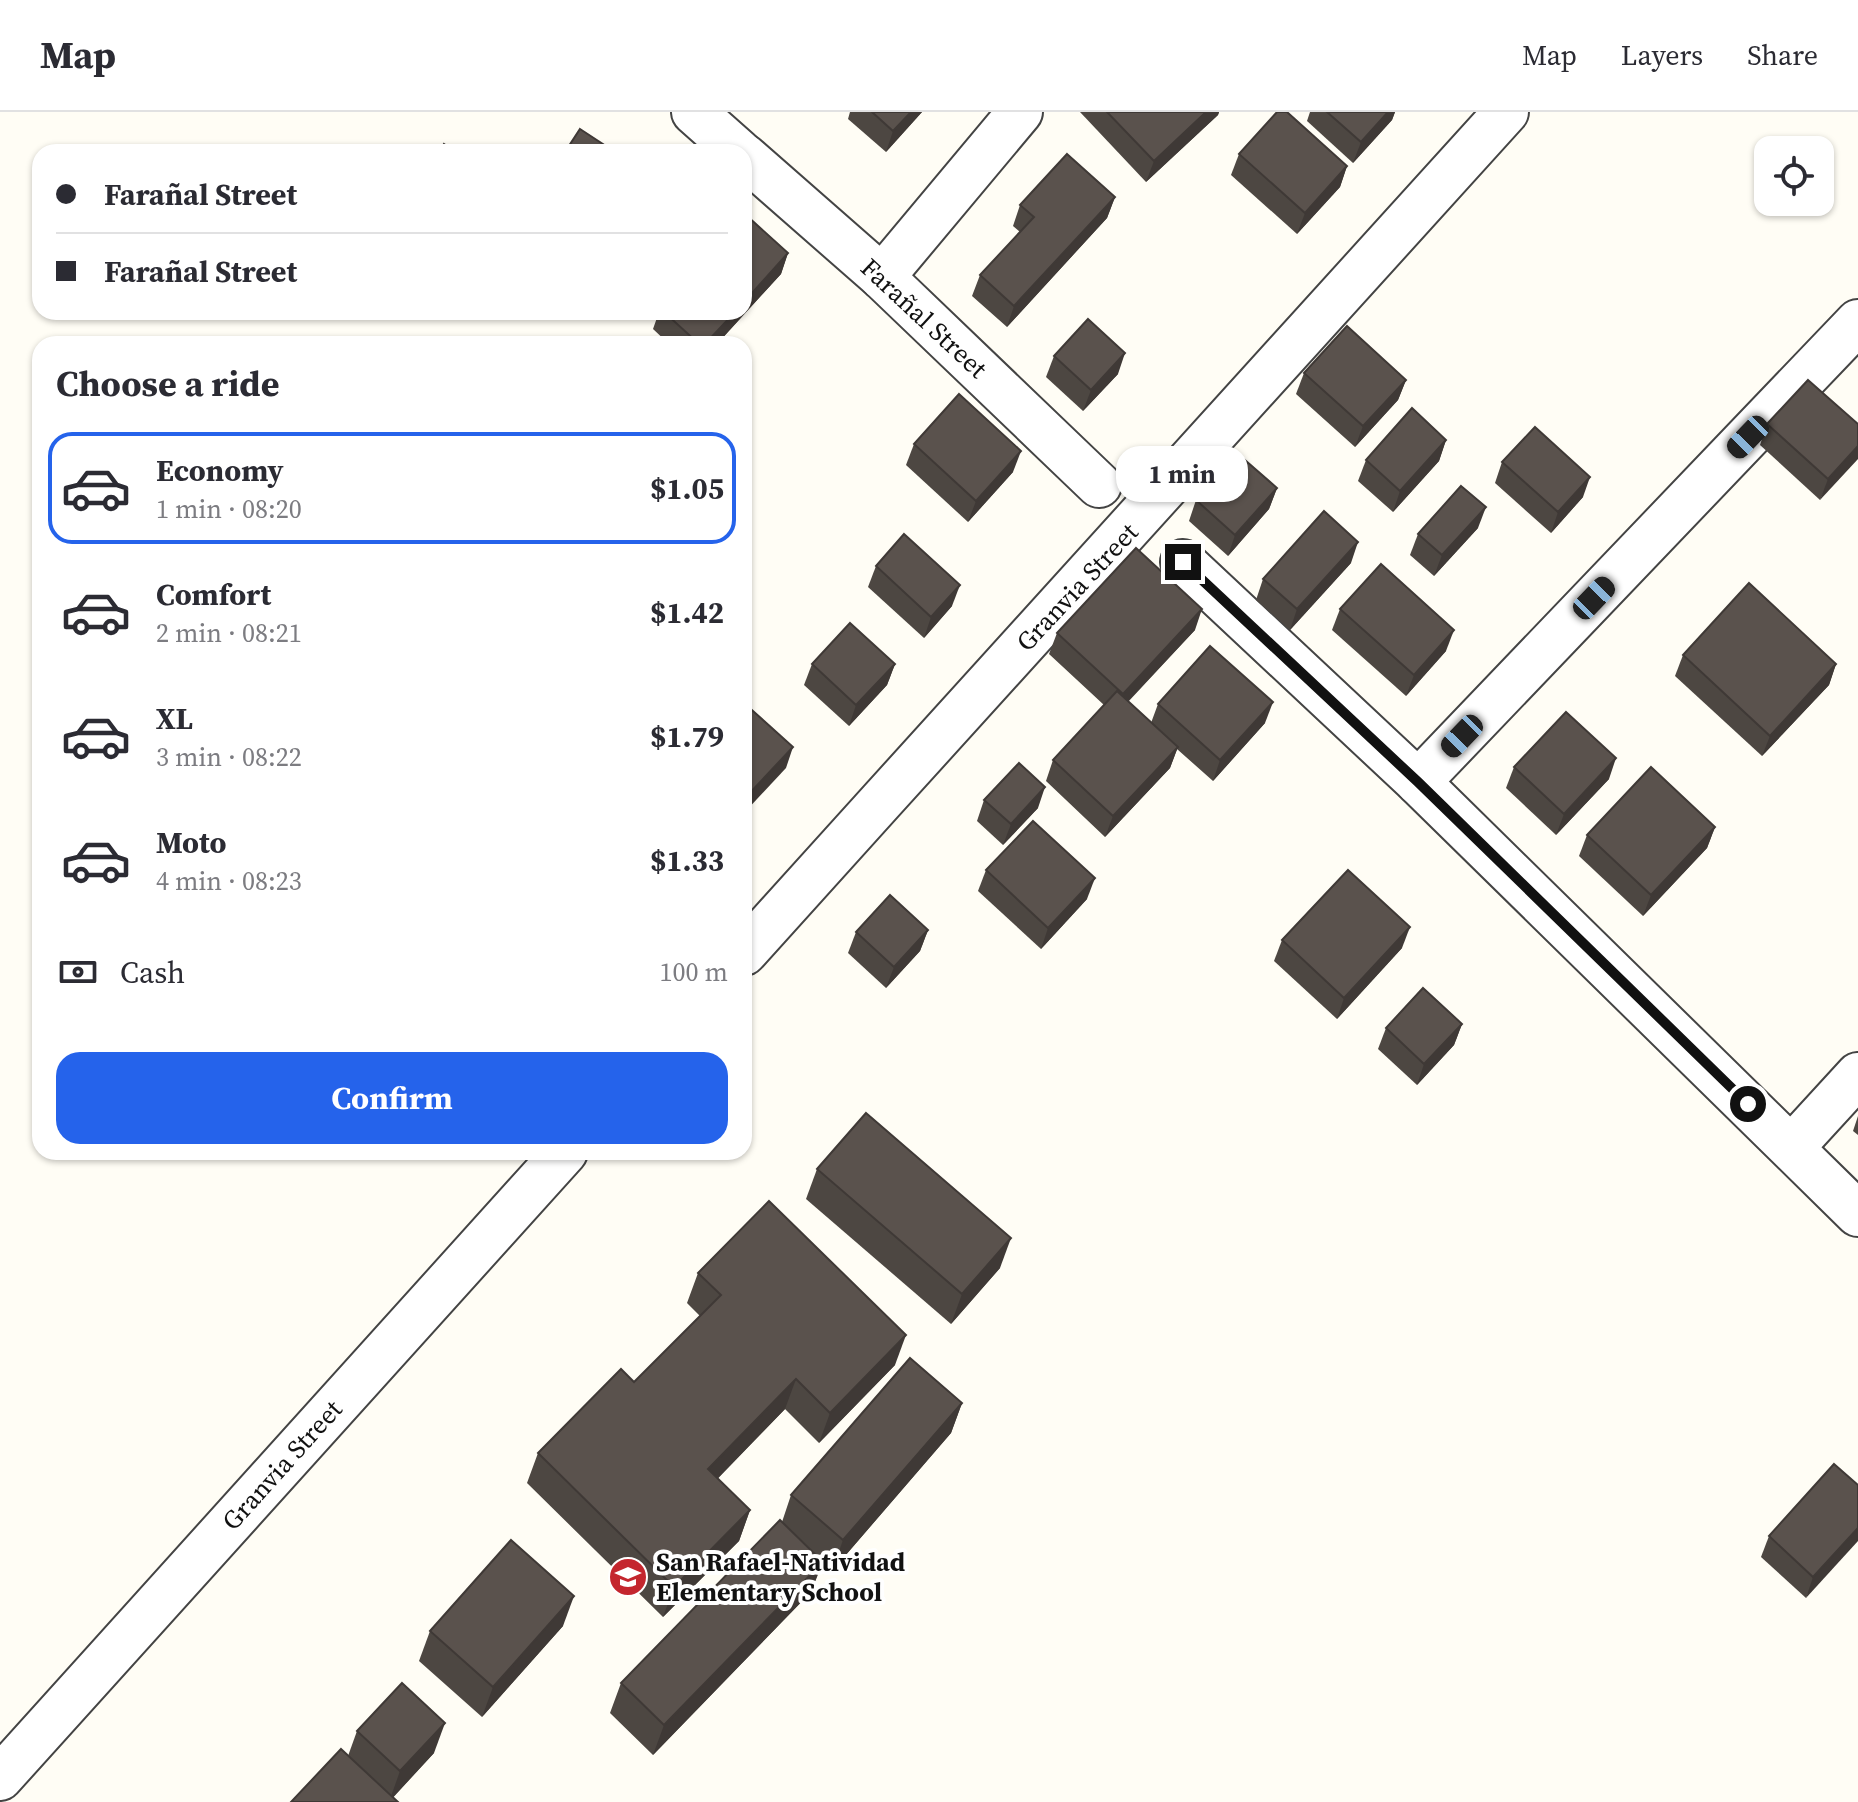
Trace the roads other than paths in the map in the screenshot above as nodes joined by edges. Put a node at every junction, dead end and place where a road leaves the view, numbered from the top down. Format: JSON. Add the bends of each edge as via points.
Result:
{"nodes":[{"id":1,"x":694,"y":112,"type":"edge"},
{"id":2,"x":1020,"y":112,"type":"edge"},
{"id":3,"x":1506,"y":112,"type":"edge"},
{"id":4,"x":730,"y":144,"type":"edge"},
{"id":5,"x":752,"y":163,"type":"edge"},
{"id":6,"x":882,"y":277,"type":"junction"},
{"id":7,"x":1858,"y":322,"type":"edge"},
{"id":8,"x":1099,"y":485,"type":"dead end"},
{"id":9,"x":1183,"y":562,"type":"dead end"},
{"id":10,"x":1418,"y":782,"type":"junction"},
{"id":11,"x":752,"y":944,"type":"edge"},
{"id":12,"x":1858,"y":1075,"type":"edge"},
{"id":13,"x":1792,"y":1147,"type":"junction"},
{"id":14,"x":558,"y":1160,"type":"edge"},
{"id":15,"x":1858,"y":1214,"type":"edge"},
{"id":16,"x":0,"y":1778,"type":"edge"}],
"edges":[{"from":1,"to":4,"type":"street"},
{"from":2,"to":6,"type":"street"},
{"from":3,"to":11,"type":"street","name":"Granvia Street"},
{"from":5,"to":6,"type":"street","name":"Farañal Street"},
{"from":6,"to":8,"type":"street","name":"Farañal Street"},
{"from":7,"to":10,"type":"street"},
{"from":9,"to":10,"type":"street"},
{"from":10,"to":13,"type":"street"},
{"from":12,"to":13,"type":"street"},
{"from":13,"to":15,"type":"street"},
{"from":14,"to":16,"type":"street","name":"Granvia Street"}]}
